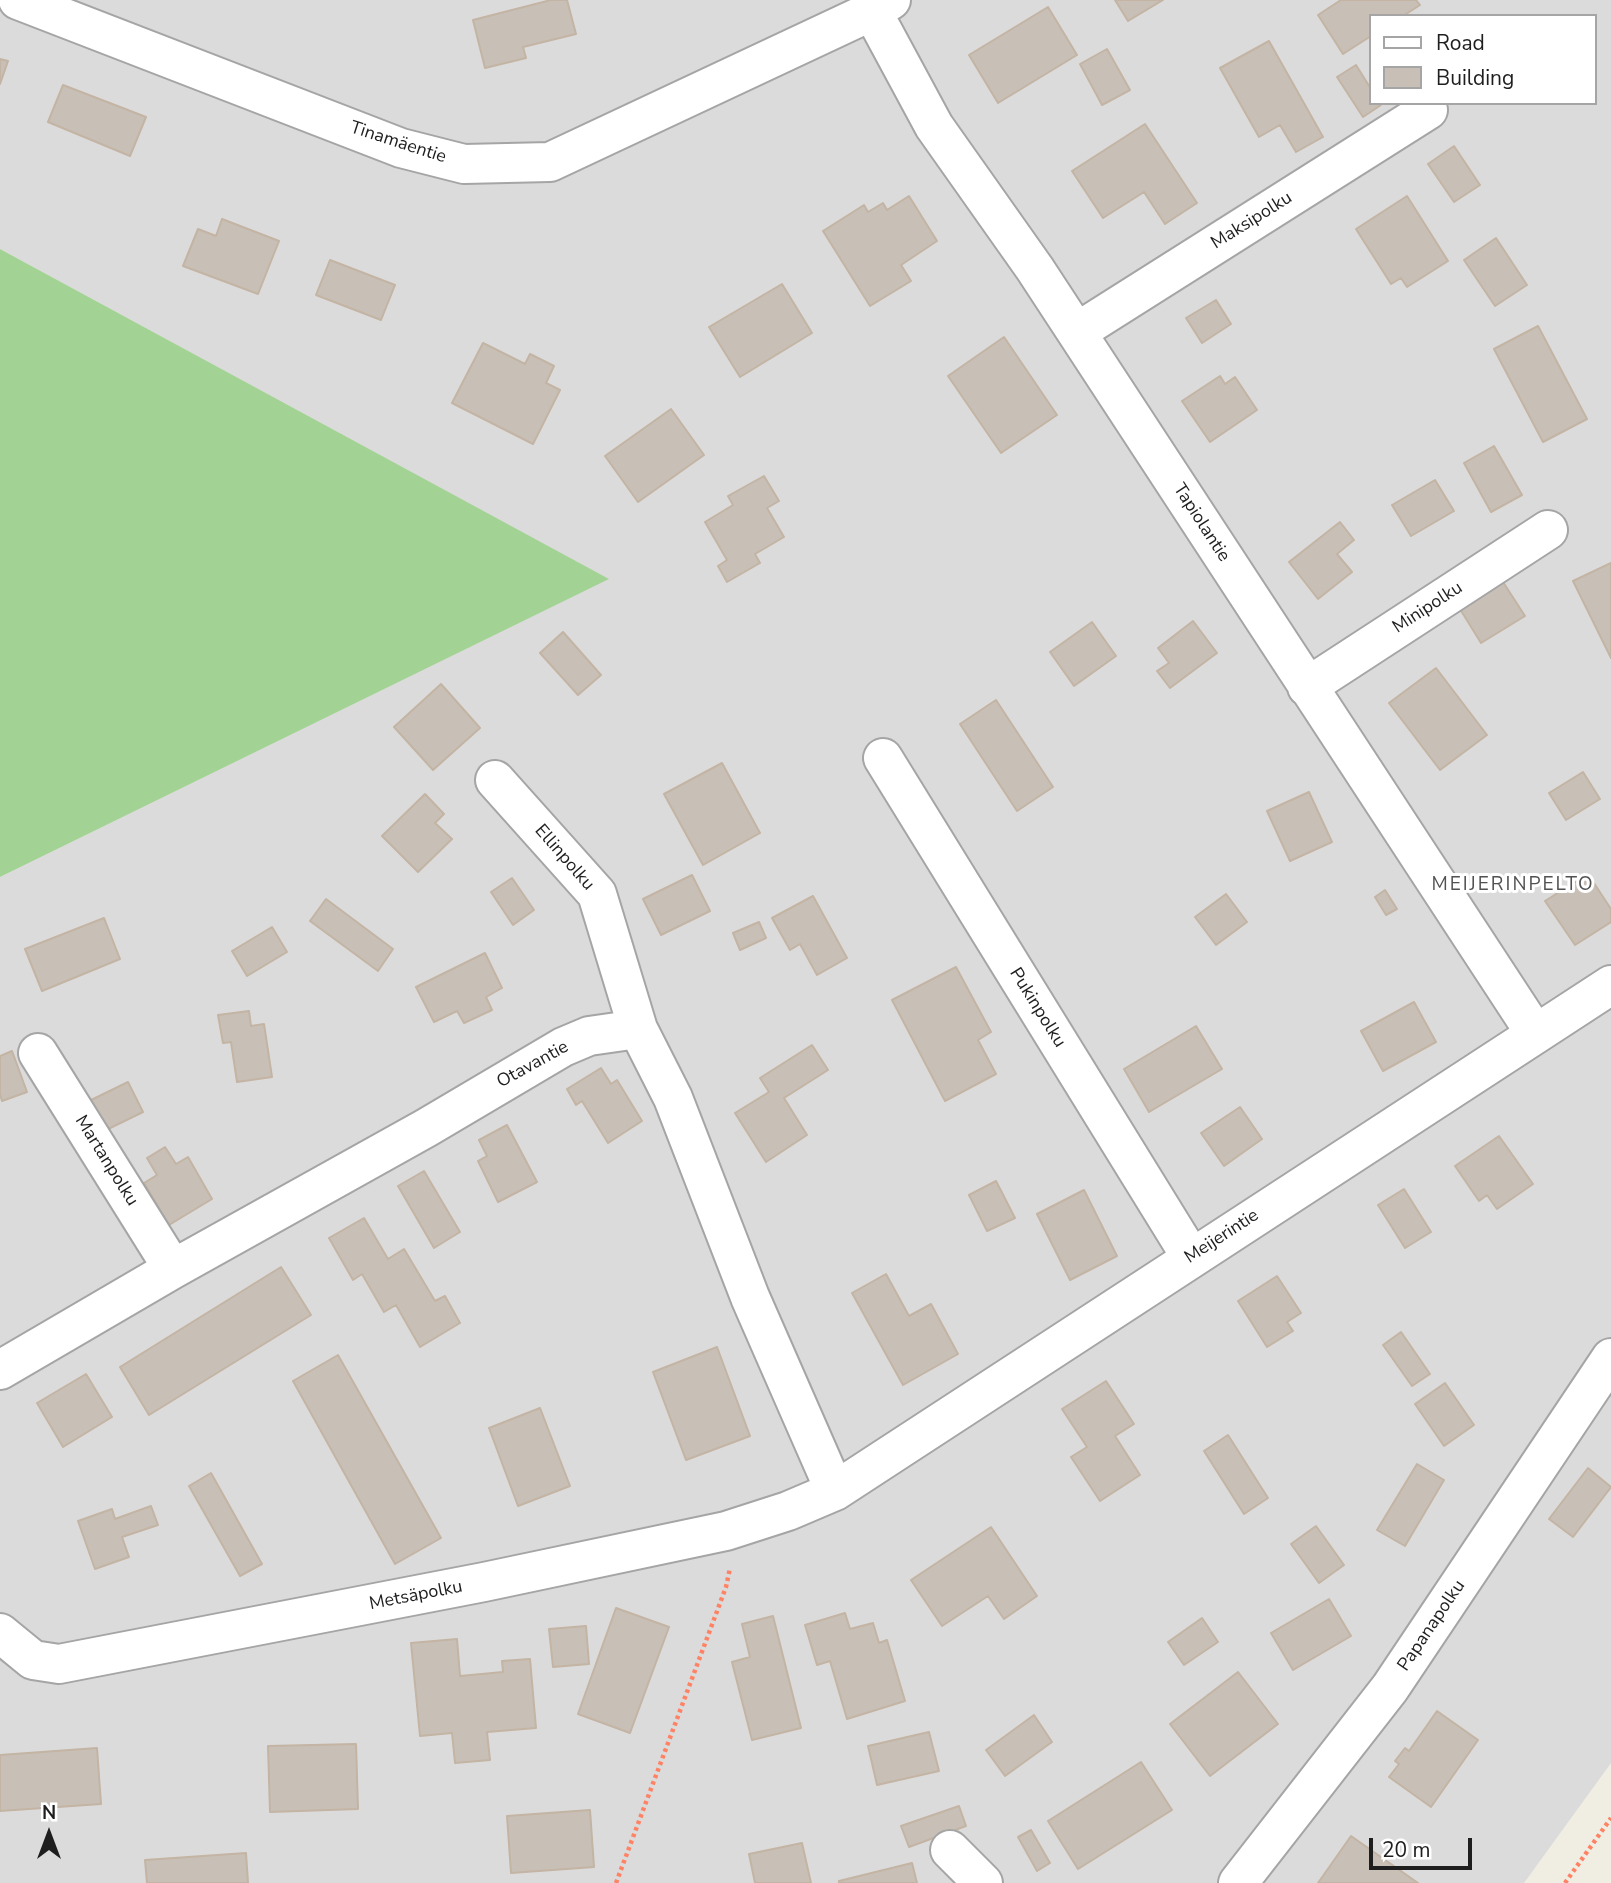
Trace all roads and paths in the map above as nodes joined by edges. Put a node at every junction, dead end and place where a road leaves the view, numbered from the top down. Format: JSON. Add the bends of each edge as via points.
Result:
{"nodes":[{"id":1,"x":18,"y":0,"type":"edge"},
{"id":2,"x":882,"y":6,"type":"edge"},
{"id":3,"x":1428,"y":110,"type":"dead end"},
{"id":4,"x":1077,"y":332,"type":"junction"},
{"id":5,"x":1548,"y":530,"type":"dead end"},
{"id":6,"x":1307,"y":687,"type":"junction"},
{"id":7,"x":883,"y":758,"type":"dead end"},
{"id":8,"x":495,"y":780,"type":"dead end"},
{"id":9,"x":1611,"y":985,"type":"edge"},
{"id":10,"x":638,"y":1029,"type":"junction"},
{"id":11,"x":1535,"y":1033,"type":"junction"},
{"id":12,"x":38,"y":1053,"type":"dead end"},
{"id":13,"x":1191,"y":1257,"type":"junction"},
{"id":14,"x":173,"y":1269,"type":"junction"},
{"id":15,"x":1611,"y":1358,"type":"edge"},
{"id":16,"x":0,"y":1370,"type":"edge"},
{"id":17,"x":835,"y":1491,"type":"junction"},
{"id":18,"x":726,"y":1531,"type":"junction"},
{"id":19,"x":0,"y":1633,"type":"edge"},
{"id":20,"x":1611,"y":1818,"type":"edge"},
{"id":21,"x":950,"y":1850,"type":"dead end"},
{"id":22,"x":616,"y":1883,"type":"edge"},
{"id":23,"x":983,"y":1883,"type":"edge"},
{"id":24,"x":1238,"y":1883,"type":"edge"},
{"id":25,"x":1565,"y":1883,"type":"edge"}],
"edges":[{"from":1,"to":2,"type":"street","name":"Tinamäentie","via":[[401,148],[464,164],[550,162]]},
{"from":2,"to":4,"type":"street","name":"Tapiolantie","via":[[934,126]]},
{"from":3,"to":4,"type":"street","name":"Maksipolku"},
{"from":4,"to":6,"type":"street","name":"Tapiolantie"},
{"from":5,"to":6,"type":"street","name":"Minipolku"},
{"from":6,"to":11,"type":"street","name":"Tapiolantie"},
{"from":7,"to":13,"type":"street","name":"Pukinpolku"},
{"from":8,"to":10,"type":"street","name":"Ellinpolku","via":[[597,894]]},
{"from":9,"to":11,"type":"street","name":"Meijerintie"},
{"from":10,"to":14,"type":"street","name":"Otavantie","via":[[589,1037],[563,1047]]},
{"from":10,"to":17,"type":"street","via":[[673,1098],[750,1297]]},
{"from":11,"to":13,"type":"street","name":"Meijerintie"},
{"from":12,"to":14,"type":"street","name":"Martanpolku"},
{"from":13,"to":17,"type":"street","name":"Meijerintie"},
{"from":14,"to":16,"type":"street","name":"Otavantie"},
{"from":15,"to":24,"type":"street","name":"Papanapolku","via":[[1390,1688]]},
{"from":17,"to":18,"type":"street","name":"Metsäpolku"},
{"from":18,"to":19,"type":"street","name":"Metsäpolku","via":[[58,1664],[33,1660]]},
{"from":18,"to":22,"type":"path","via":[[732,1561],[726,1587]]},
{"from":20,"to":25,"type":"path"},
{"from":21,"to":23,"type":"street"}]}
